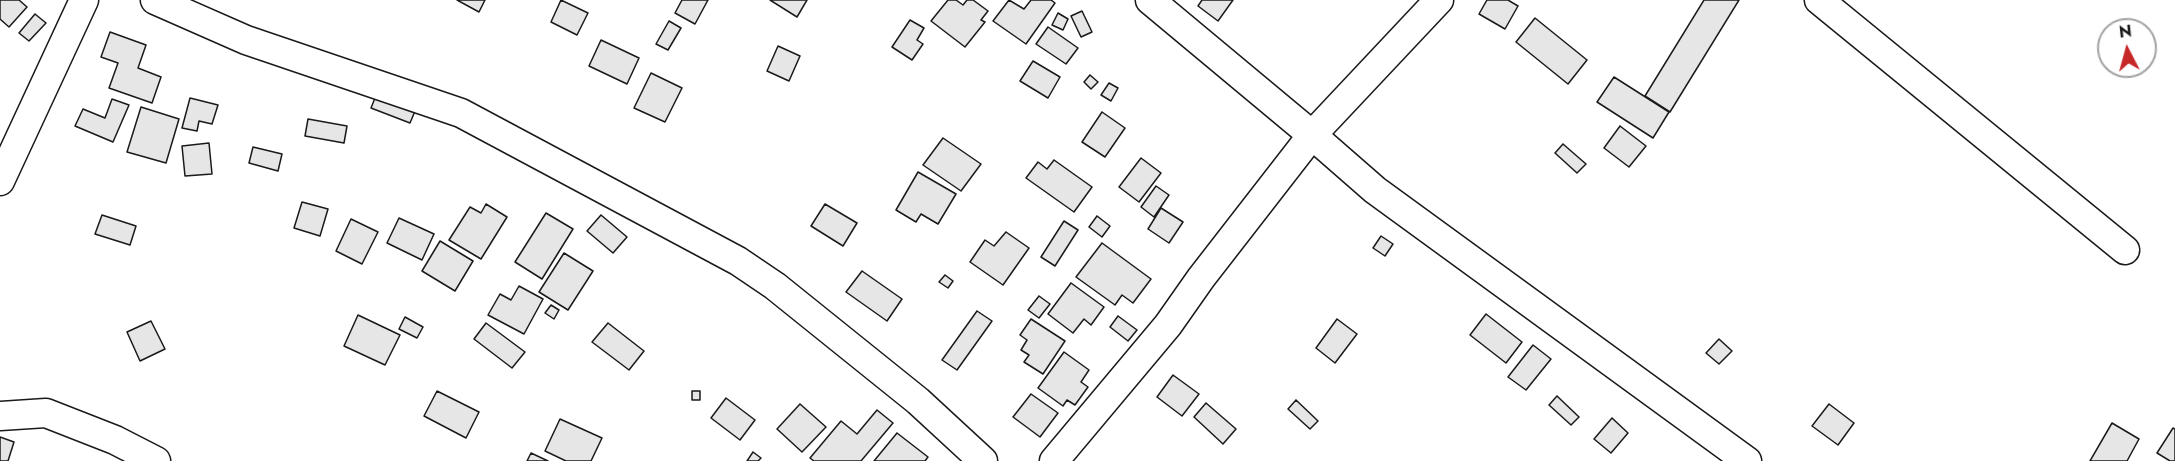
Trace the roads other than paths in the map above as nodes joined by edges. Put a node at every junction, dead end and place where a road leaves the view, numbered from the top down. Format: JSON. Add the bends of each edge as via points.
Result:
{"nodes":[{"id":1,"x":84,"y":0,"type":"edge"},
{"id":2,"x":155,"y":0,"type":"edge"},
{"id":3,"x":1150,"y":0,"type":"edge"},
{"id":4,"x":1439,"y":0,"type":"edge"},
{"id":5,"x":1819,"y":0,"type":"edge"},
{"id":6,"x":1312,"y":135,"type":"junction"},
{"id":7,"x":0,"y":182,"type":"edge"},
{"id":8,"x":2125,"y":250,"type":"dead end"},
{"id":9,"x":0,"y":416,"type":"edge"},
{"id":10,"x":156,"y":461,"type":"edge"},
{"id":11,"x":982,"y":461,"type":"edge"},
{"id":12,"x":1054,"y":461,"type":"edge"},
{"id":13,"x":1747,"y":461,"type":"edge"}],
"edges":[{"from":1,"to":7,"type":"street"},
{"from":2,"to":11,"type":"street","via":[[246,40],[461,113],[738,261],[918,400]]},
{"from":3,"to":6,"type":"street"},
{"from":4,"to":6,"type":"street"},
{"from":5,"to":8,"type":"street"},
{"from":6,"to":12,"type":"street","via":[[1168,325]]},
{"from":6,"to":13,"type":"street","via":[[1374,190]]},
{"from":9,"to":10,"type":"street","via":[[46,413]]}]}
